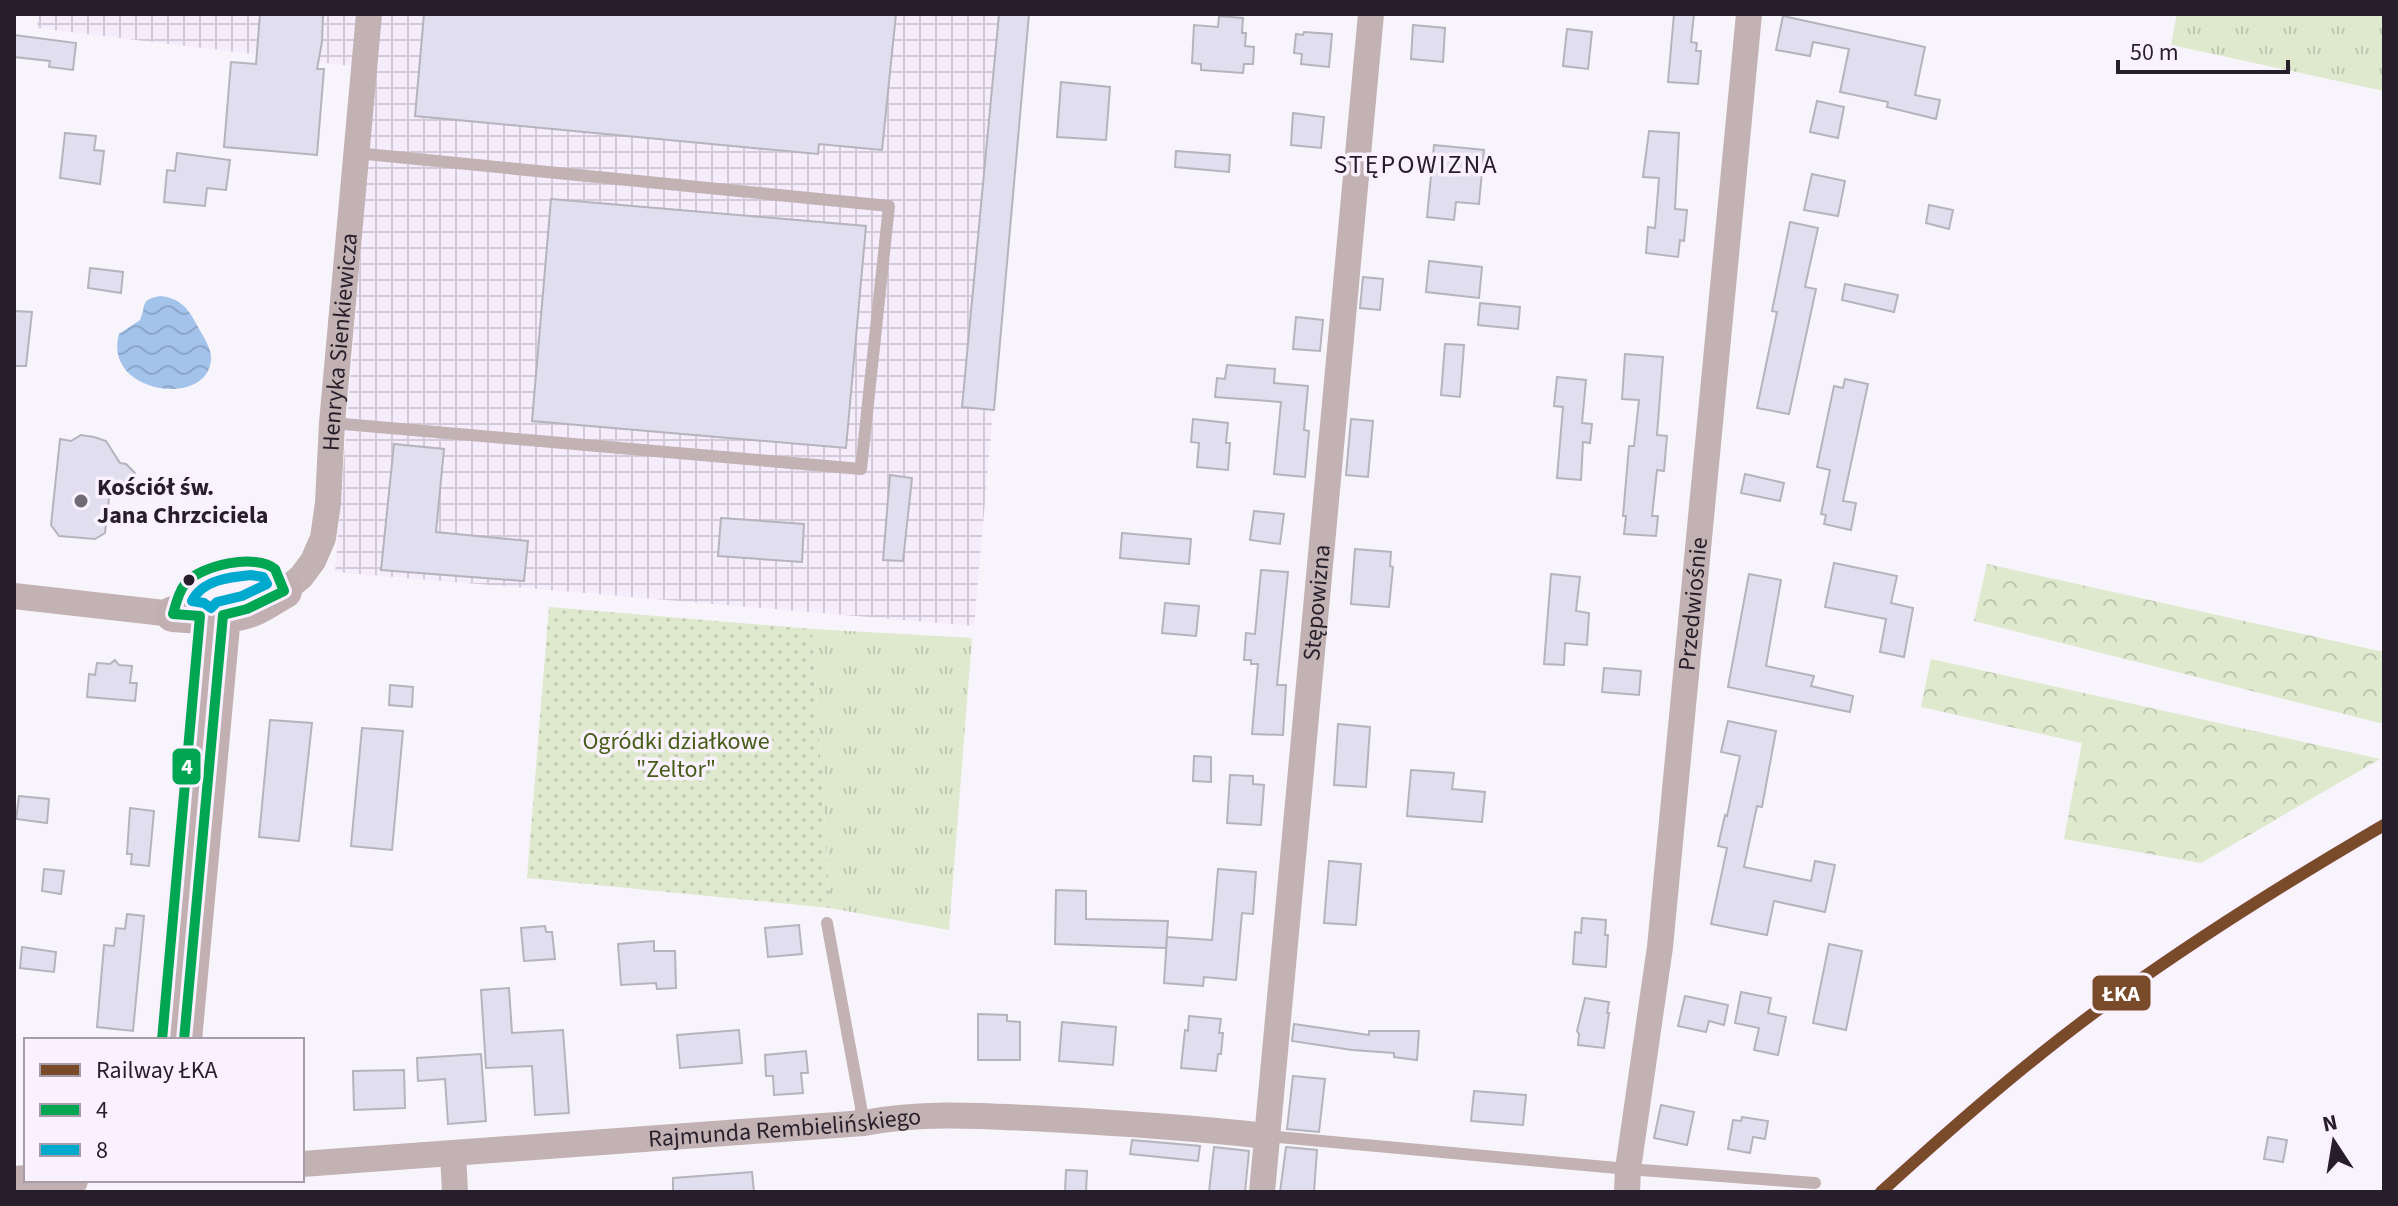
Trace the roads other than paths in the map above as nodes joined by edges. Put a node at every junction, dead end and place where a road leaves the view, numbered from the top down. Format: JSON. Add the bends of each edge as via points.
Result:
{"nodes":[{"id":1,"x":369,"y":14,"type":"edge"},
{"id":2,"x":1371,"y":14,"type":"edge"},
{"id":3,"x":1749,"y":14,"type":"edge"},
{"id":4,"x":356,"y":153,"type":"junction"},
{"id":5,"x":332,"y":423,"type":"junction"},
{"id":6,"x":284,"y":591,"type":"junction"},
{"id":7,"x":14,"y":596,"type":"edge"},
{"id":8,"x":199,"y":615,"type":"junction"},
{"id":9,"x":827,"y":923,"type":"dead end"},
{"id":10,"x":162,"y":1038,"type":"edge"},
{"id":11,"x":184,"y":1038,"type":"edge"},
{"id":12,"x":861,"y":1122,"type":"junction"},
{"id":13,"x":1267,"y":1136,"type":"junction"},
{"id":14,"x":453,"y":1154,"type":"junction"},
{"id":15,"x":304,"y":1164,"type":"edge"},
{"id":16,"x":1628,"y":1181,"type":"edge"},
{"id":17,"x":42,"y":1182,"type":"edge"},
{"id":18,"x":1815,"y":1183,"type":"dead end"},
{"id":19,"x":14,"y":1184,"type":"edge"},
{"id":20,"x":455,"y":1192,"type":"edge"},
{"id":21,"x":1262,"y":1192,"type":"edge"}],
"edges":[{"from":1,"to":4,"type":"street","name":"Henryka Sienkiewicza"},
{"from":2,"to":13,"type":"street","name":"Stępowizna"},
{"from":3,"to":16,"type":"street","name":"Przedwiośnie","via":[[1660,947]]},
{"from":4,"to":5,"type":"street","name":"Henryka Sienkiewicza"},
{"from":4,"to":5,"type":"lane","via":[[889,206],[861,469]]},
{"from":5,"to":6,"type":"street","name":"Henryka Sienkiewicza","via":[[323,538],[313,561]]},
{"from":6,"to":8,"type":"street","name":"Henryka Sienkiewicza","via":[[236,614]]},
{"from":6,"to":8,"type":"lane","via":[[271,565],[214,566],[179,592]]},
{"from":7,"to":8,"type":"street"},
{"from":8,"to":10,"type":"street"},
{"from":8,"to":11,"type":"street"},
{"from":9,"to":12,"type":"lane"},
{"from":12,"to":13,"type":"street","name":"Rajmunda Rembielińskiego","via":[[982,1116]]},
{"from":12,"to":14,"type":"street","name":"Rajmunda Rembielińskiego"},
{"from":13,"to":16,"type":"lane"},
{"from":13,"to":21,"type":"street","name":"Stępowizna"},
{"from":14,"to":15,"type":"street","name":"Rajmunda Rembielińskiego"},
{"from":14,"to":20,"type":"street"},
{"from":16,"to":18,"type":"lane"},
{"from":17,"to":19,"type":"street"}]}
